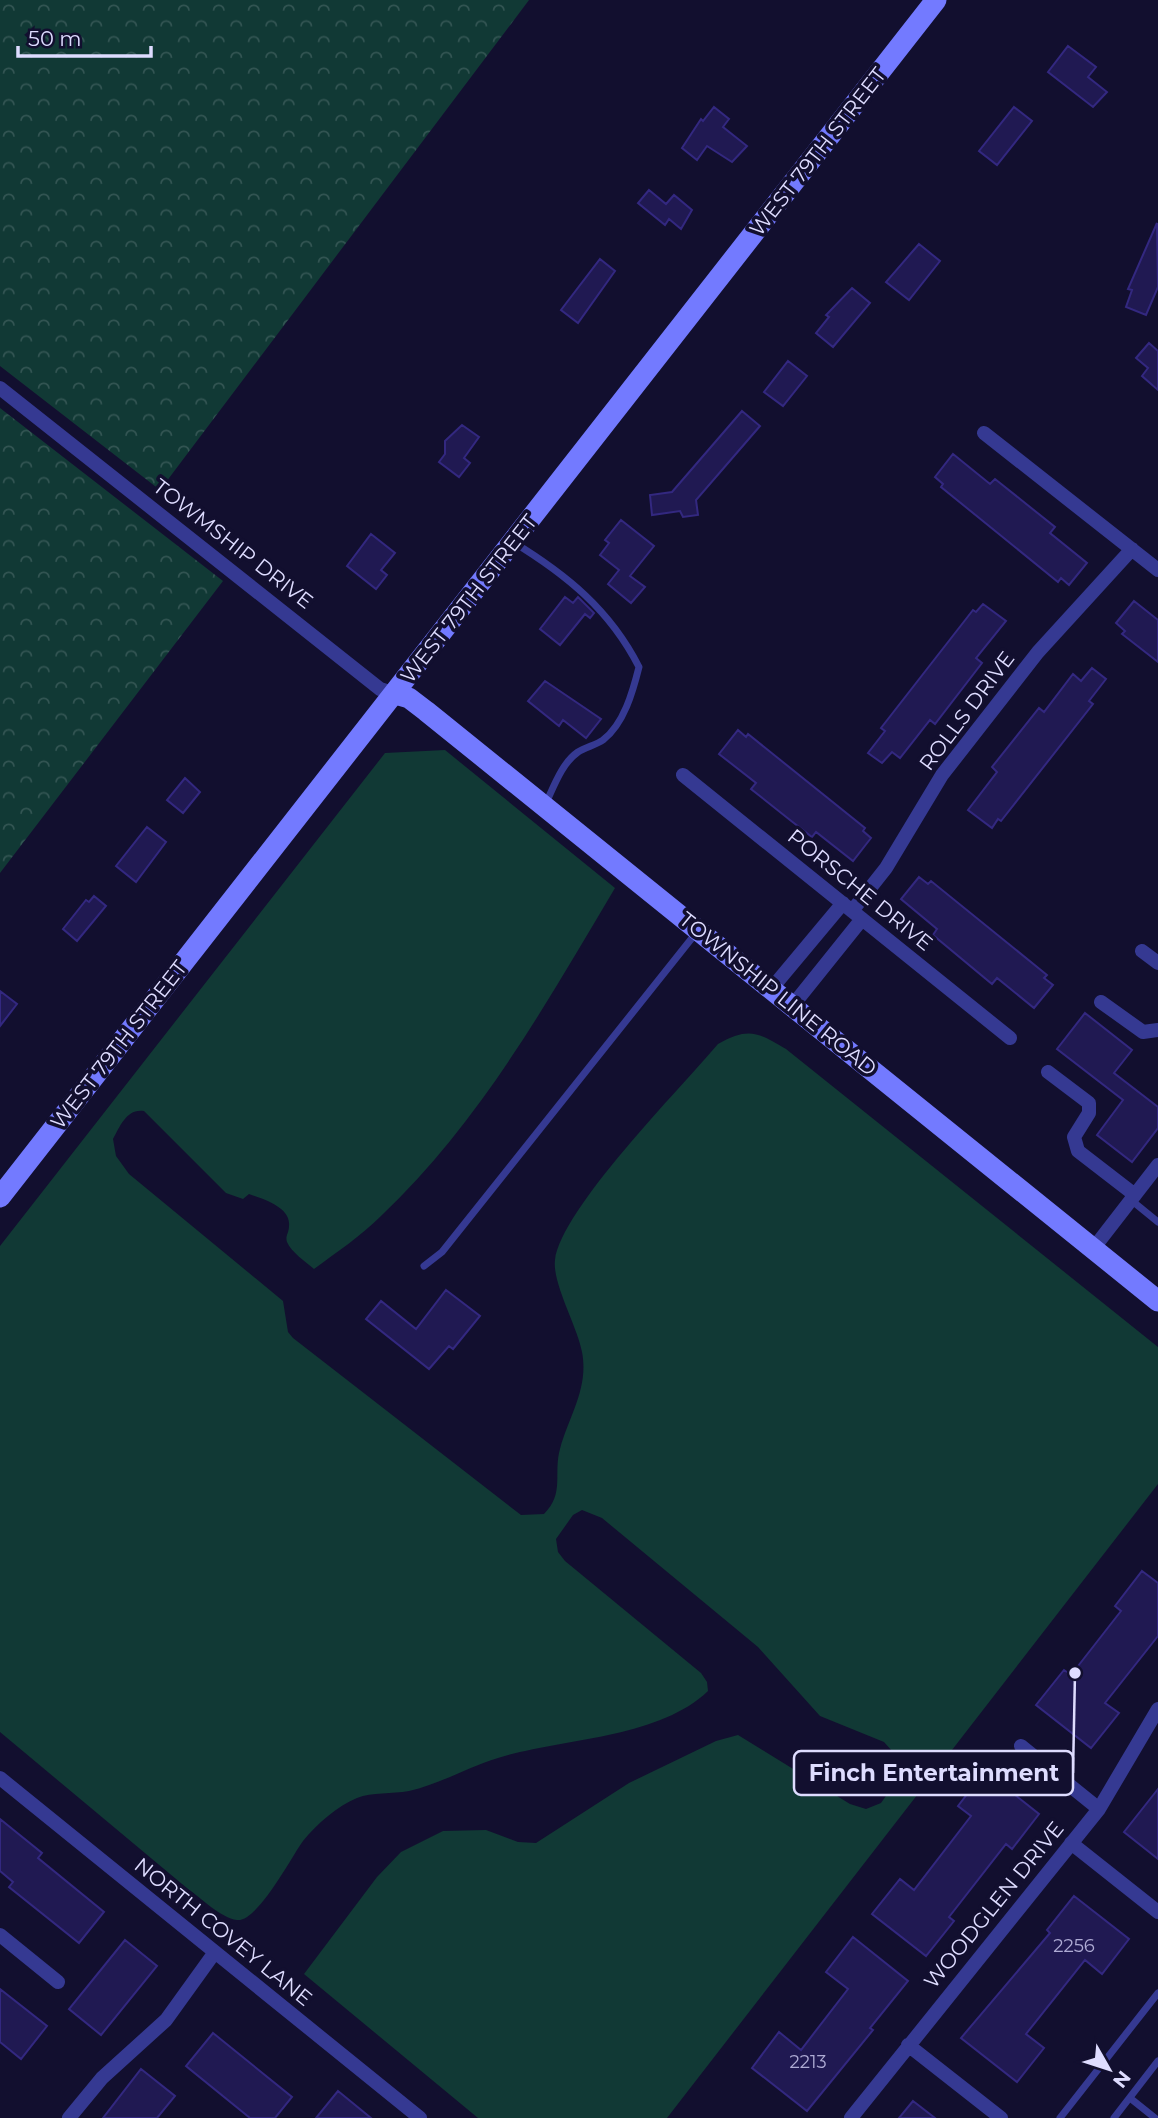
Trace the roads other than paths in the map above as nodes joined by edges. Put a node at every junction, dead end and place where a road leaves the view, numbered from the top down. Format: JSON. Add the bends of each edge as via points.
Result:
{"nodes":[{"id":1,"x":936,"y":0,"type":"edge"},
{"id":2,"x":0,"y":388,"type":"edge"},
{"id":3,"x":984,"y":433,"type":"dead end"},
{"id":4,"x":513,"y":542,"type":"junction"},
{"id":5,"x":1132,"y":549,"type":"junction"},
{"id":6,"x":1158,"y":570,"type":"edge"},
{"id":7,"x":395,"y":694,"type":"junction"},
{"id":8,"x":683,"y":775,"type":"dead end"},
{"id":9,"x":544,"y":806,"type":"junction"},
{"id":10,"x":852,"y":911,"type":"junction"},
{"id":11,"x":699,"y":929,"type":"junction"},
{"id":12,"x":1142,"y":951,"type":"dead end"},
{"id":13,"x":1158,"y":963,"type":"edge"},
{"id":14,"x":772,"y":988,"type":"junction"},
{"id":15,"x":1101,"y":1003,"type":"dead end"},
{"id":16,"x":793,"y":1005,"type":"junction"},
{"id":17,"x":1158,"y":1030,"type":"edge"},
{"id":18,"x":1010,"y":1038,"type":"dead end"},
{"id":19,"x":1048,"y":1072,"type":"dead end"},
{"id":20,"x":1158,"y":1165,"type":"edge"},
{"id":21,"x":0,"y":1196,"type":"edge"},
{"id":22,"x":1133,"y":1198,"type":"junction"},
{"id":23,"x":1158,"y":1222,"type":"edge"},
{"id":24,"x":1093,"y":1249,"type":"junction"},
{"id":25,"x":425,"y":1266,"type":"dead end"},
{"id":26,"x":1158,"y":1301,"type":"edge"},
{"id":27,"x":1158,"y":1709,"type":"edge"},
{"id":28,"x":1021,"y":1746,"type":"dead end"},
{"id":29,"x":0,"y":1778,"type":"edge"},
{"id":30,"x":1099,"y":1809,"type":"junction"},
{"id":31,"x":1071,"y":1843,"type":"junction"},
{"id":32,"x":1158,"y":1912,"type":"edge"},
{"id":33,"x":0,"y":1936,"type":"edge"},
{"id":34,"x":215,"y":1952,"type":"junction"},
{"id":35,"x":58,"y":1982,"type":"dead end"},
{"id":36,"x":1158,"y":1993,"type":"edge"},
{"id":37,"x":908,"y":2045,"type":"junction"},
{"id":38,"x":1158,"y":2061,"type":"edge"},
{"id":39,"x":1130,"y":2098,"type":"junction"},
{"id":40,"x":69,"y":2118,"type":"edge"},
{"id":41,"x":420,"y":2118,"type":"edge"},
{"id":42,"x":851,"y":2118,"type":"edge"},
{"id":43,"x":1001,"y":2118,"type":"edge"},
{"id":44,"x":1060,"y":2118,"type":"edge"},
{"id":45,"x":1114,"y":2118,"type":"edge"},
{"id":46,"x":1155,"y":2118,"type":"edge"}],
"edges":[{"from":1,"to":4,"type":"main road","name":"WEST 79TH STREET"},
{"from":2,"to":7,"type":"street","name":"TOWMSHIP DRIVE","via":[[380,689]]},
{"from":3,"to":5,"type":"street"},
{"from":4,"to":7,"type":"main road","name":"WEST 79TH STREET"},
{"from":4,"to":9,"type":"lane","via":[[557,569],[597,604],[624,636],[639,667],[618,722],[604,739],[577,753],[559,774]]},
{"from":5,"to":6,"type":"street"},
{"from":5,"to":10,"type":"street","name":"ROLLS DRIVE","via":[[1038,652],[942,775],[886,868]]},
{"from":7,"to":9,"type":"main road","name":"TOWNSHIP LINE ROAD","via":[[409,698]]},
{"from":7,"to":21,"type":"main road","name":"WEST 79TH STREET"},
{"from":8,"to":10,"type":"street","name":"PORSCHE DRIVE"},
{"from":9,"to":11,"type":"main road","name":"TOWNSHIP LINE ROAD"},
{"from":10,"to":14,"type":"street","name":"ROLLS DRIVE"},
{"from":10,"to":16,"type":"street","name":"ROLLS DRIVE"},
{"from":10,"to":18,"type":"street","name":"PORSCHE DRIVE"},
{"from":11,"to":14,"type":"main road","name":"TOWNSHIP LINE ROAD"},
{"from":11,"to":25,"type":"lane","via":[[442,1252]]},
{"from":12,"to":13,"type":"street"},
{"from":14,"to":16,"type":"main road","name":"TOWNSHIP LINE ROAD"},
{"from":15,"to":17,"type":"street","via":[[1143,1032]]},
{"from":16,"to":24,"type":"main road","name":"TOWNSHIP LINE ROAD"},
{"from":19,"to":22,"type":"street","via":[[1089,1103],[1089,1114],[1074,1138],[1078,1152]]},
{"from":20,"to":22,"type":"street"},
{"from":22,"to":23,"type":"lane"},
{"from":22,"to":24,"type":"street"},
{"from":24,"to":26,"type":"main road","name":"TOWNSHIP LINE ROAD"},
{"from":27,"to":30,"type":"street","name":"WOODGLEN DRIVE"},
{"from":28,"to":30,"type":"street"},
{"from":29,"to":34,"type":"street","name":"NORTH COVEY LANE"},
{"from":30,"to":31,"type":"street","name":"WOODGLEN DRIVE"},
{"from":31,"to":32,"type":"street"},
{"from":31,"to":37,"type":"street","name":"WOODGLEN DRIVE"},
{"from":33,"to":35,"type":"street"},
{"from":34,"to":40,"type":"street","via":[[166,2020],[102,2078]]},
{"from":34,"to":41,"type":"street","name":"NORTH COVEY LANE"},
{"from":36,"to":44,"type":"lane"},
{"from":37,"to":42,"type":"street","name":"WOODGLEN DRIVE"},
{"from":37,"to":43,"type":"street"},
{"from":38,"to":39,"type":"lane"},
{"from":39,"to":45,"type":"lane"},
{"from":39,"to":46,"type":"lane"}]}
